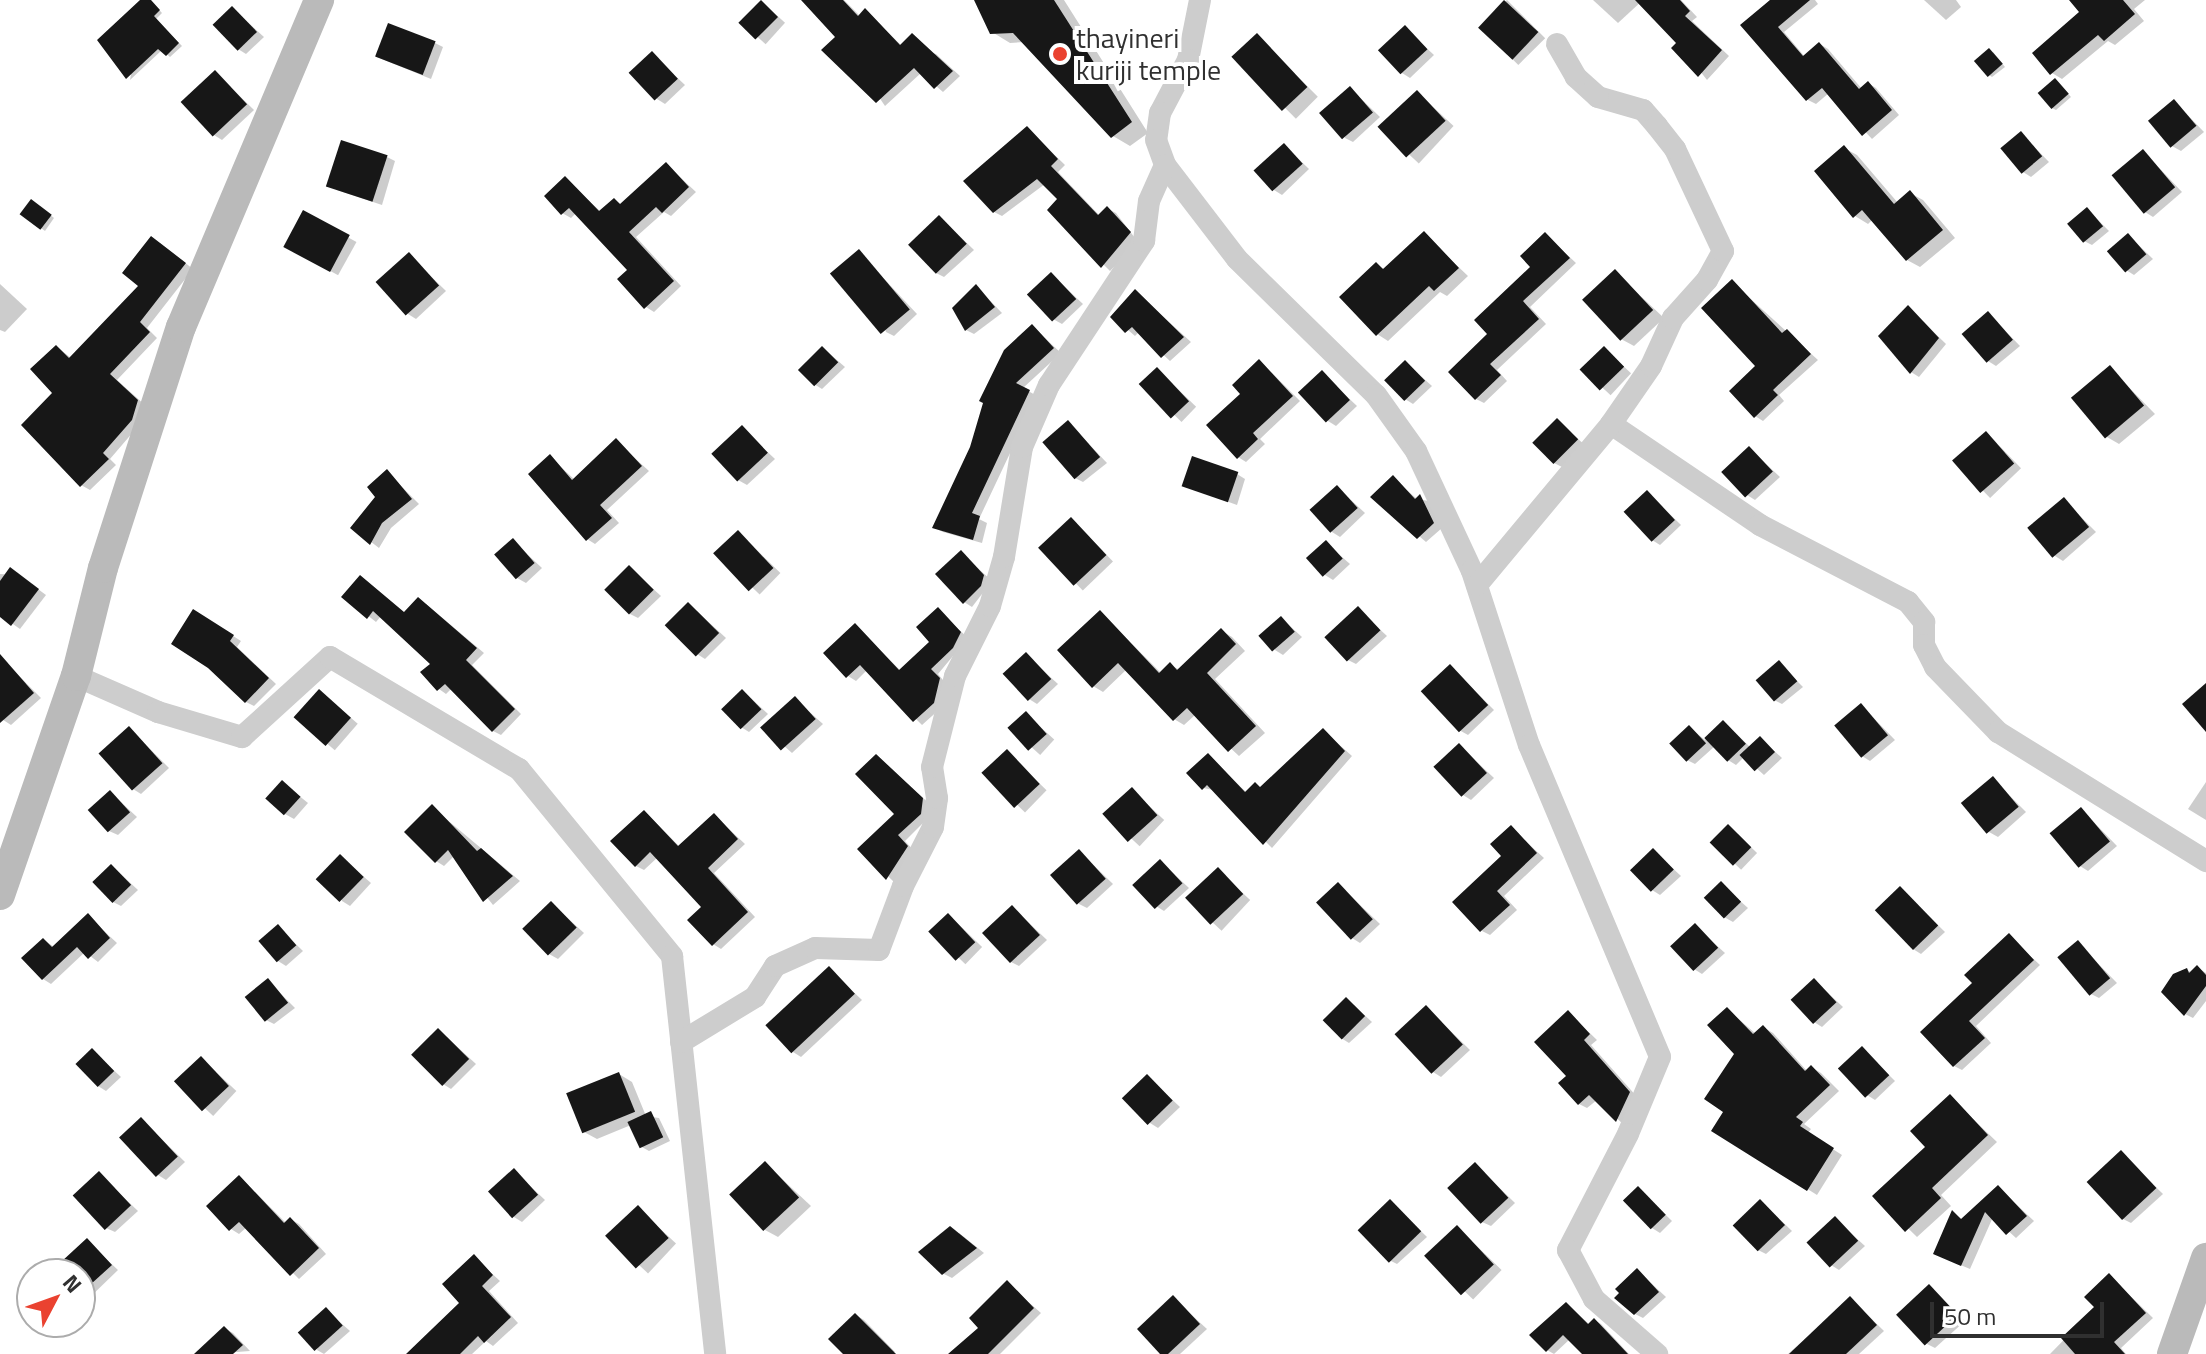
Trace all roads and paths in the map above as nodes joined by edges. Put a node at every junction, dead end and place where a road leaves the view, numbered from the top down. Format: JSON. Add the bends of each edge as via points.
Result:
{"nodes":[{"id":1,"x":319,"y":0,"type":"edge"},
{"id":2,"x":1200,"y":0,"type":"edge"},
{"id":3,"x":1557,"y":44,"type":"dead end"},
{"id":4,"x":1165,"y":165,"type":"junction"},
{"id":5,"x":1611,"y":424,"type":"junction"},
{"id":6,"x":1477,"y":585,"type":"junction"},
{"id":7,"x":76,"y":676,"type":"junction"},
{"id":8,"x":2206,"y":861,"type":"edge"},
{"id":9,"x":0,"y":895,"type":"edge"},
{"id":10,"x":681,"y":1042,"type":"junction"},
{"id":11,"x":2206,"y":1258,"type":"edge"},
{"id":12,"x":715,"y":1354,"type":"edge"},
{"id":13,"x":1657,"y":1354,"type":"edge"},
{"id":14,"x":2172,"y":1354,"type":"edge"}],
"edges":[{"from":1,"to":7,"type":"main road","via":[[181,327],[103,568]]},
{"from":2,"to":4,"type":"street","via":[[1188,60],[1160,113],[1156,140]]},
{"from":3,"to":5,"type":"street","via":[[1576,77],[1598,97],[1643,110],[1657,126],[1675,149],[1723,251],[1707,280],[1673,318],[1651,366]]},
{"from":4,"to":6,"type":"street","via":[[1237,259],[1376,395],[1416,451]]},
{"from":4,"to":10,"type":"street","via":[[1149,201],[1144,241],[1049,385],[1022,447],[994,594],[955,676],[932,767],[937,798],[933,827],[879,950],[815,948],[775,966],[755,997]]},
{"from":5,"to":6,"type":"street"},
{"from":5,"to":8,"type":"street","via":[[1760,525],[1908,602],[1924,622],[1924,645],[1935,667],[1998,732]]},
{"from":6,"to":13,"type":"street","via":[[1529,745],[1660,1057],[1628,1134],[1568,1250],[1594,1299]]},
{"from":7,"to":9,"type":"main road"},
{"from":7,"to":10,"type":"street","via":[[158,712],[242,737],[330,657],[519,769],[672,956]]},
{"from":10,"to":12,"type":"street"},
{"from":11,"to":14,"type":"main road"}]}
